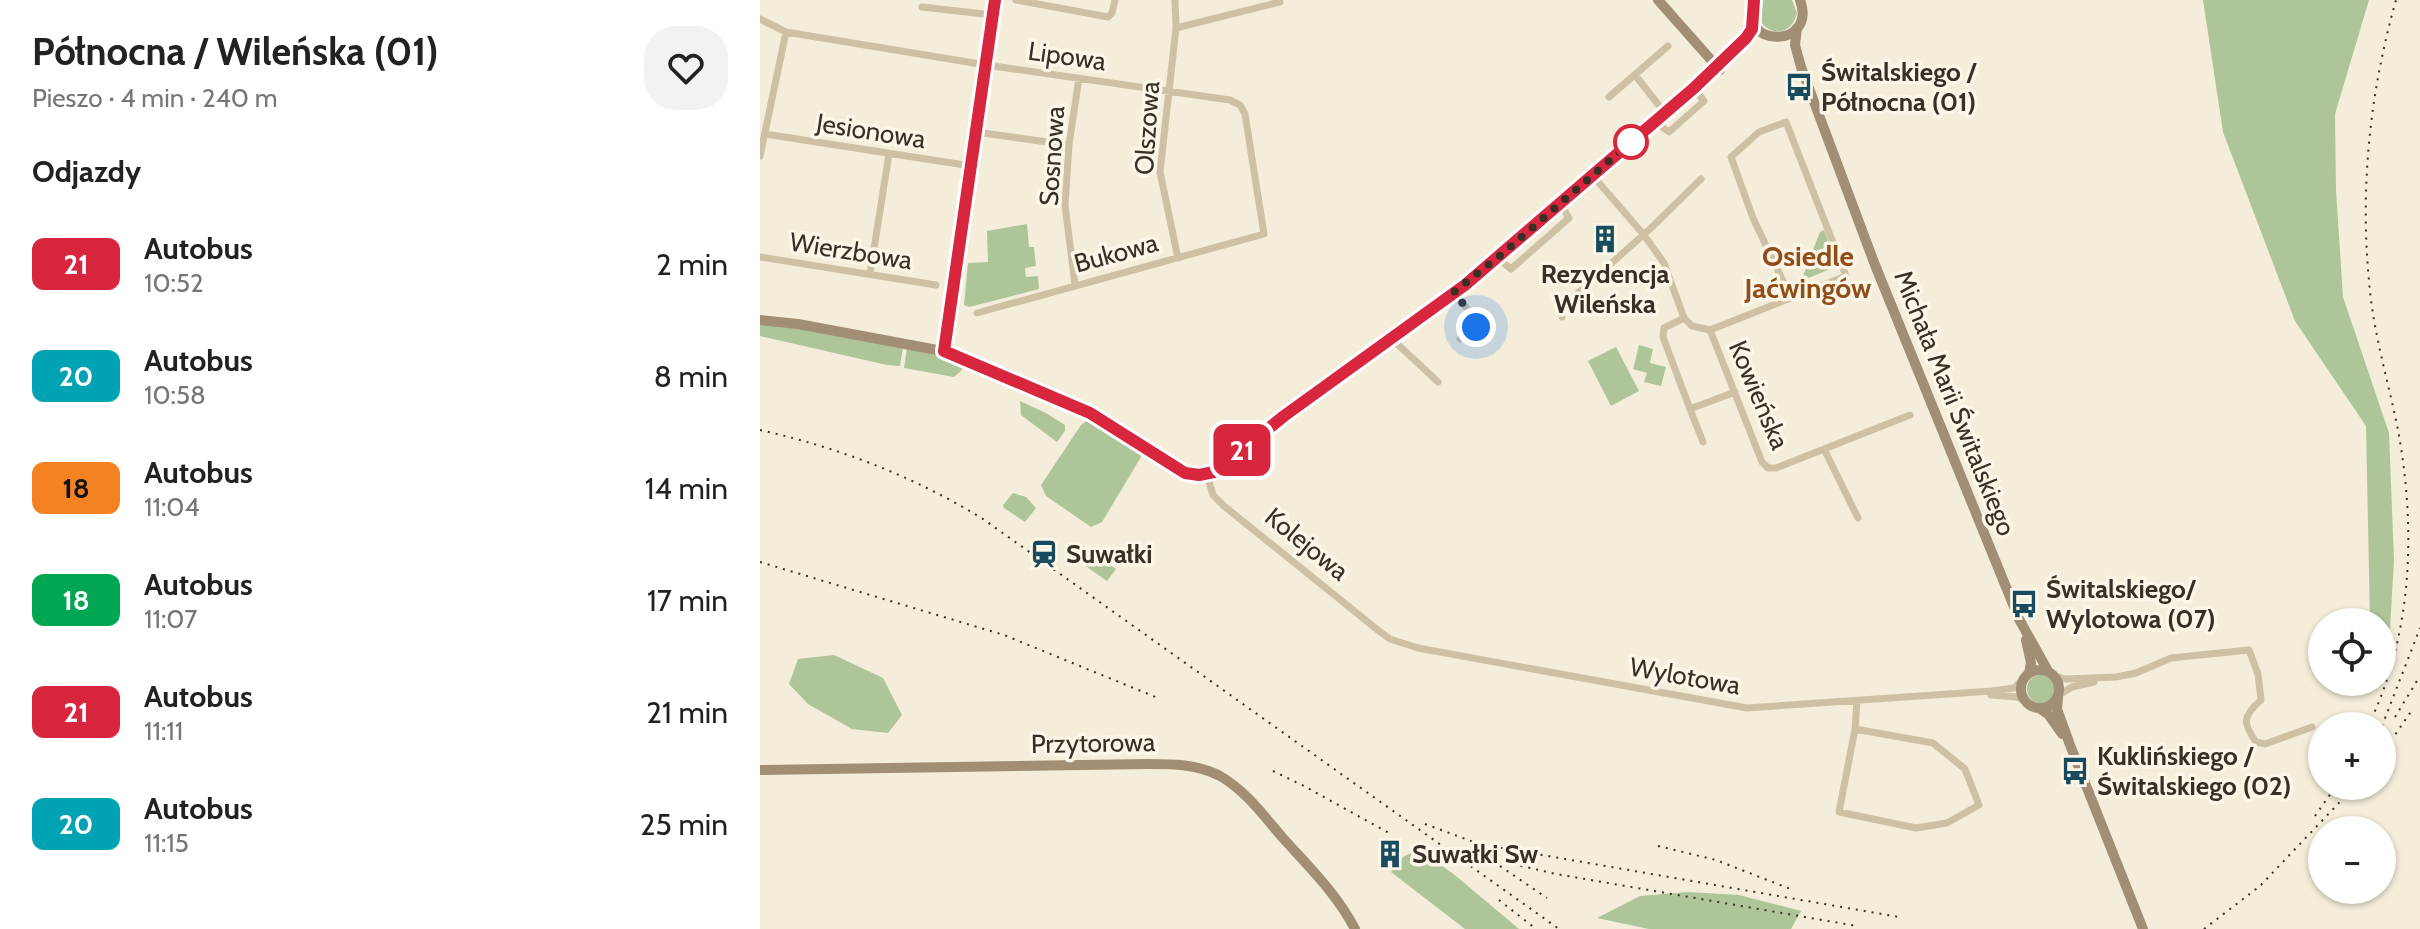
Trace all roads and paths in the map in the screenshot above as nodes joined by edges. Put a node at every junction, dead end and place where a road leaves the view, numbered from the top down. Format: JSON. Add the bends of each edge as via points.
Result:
{"nodes":[{"id":1,"x":942,"y":0,"type":"edge"},
{"id":2,"x":995,"y":0,"type":"edge"},
{"id":3,"x":1016,"y":0,"type":"edge"},
{"id":4,"x":1115,"y":0,"type":"edge"},
{"id":5,"x":1175,"y":0,"type":"edge"},
{"id":6,"x":1658,"y":0,"type":"edge"},
{"id":7,"x":1754,"y":0,"type":"edge"},
{"id":8,"x":1280,"y":2,"type":"dead end"},
{"id":9,"x":1802,"y":3,"type":"edge"},
{"id":10,"x":922,"y":7,"type":"dead end"},
{"id":11,"x":940,"y":10,"type":"junction"},
{"id":12,"x":993,"y":15,"type":"junction"},
{"id":13,"x":760,"y":19,"type":"edge"},
{"id":14,"x":1752,"y":19,"type":"junction"},
{"id":15,"x":1176,"y":28,"type":"junction"},
{"id":16,"x":1797,"y":28,"type":"junction"},
{"id":17,"x":786,"y":32,"type":"junction"},
{"id":18,"x":1770,"y":36,"type":"junction"},
{"id":19,"x":1668,"y":46,"type":"dead end"},
{"id":20,"x":986,"y":65,"type":"junction"},
{"id":21,"x":1801,"y":67,"type":"junction"},
{"id":22,"x":1718,"y":68,"type":"junction"},
{"id":23,"x":1635,"y":75,"type":"junction"},
{"id":24,"x":1079,"y":78,"type":"junction"},
{"id":25,"x":1694,"y":88,"type":"junction"},
{"id":26,"x":1169,"y":91,"type":"junction"},
{"id":27,"x":1609,"y":97,"type":"dead end"},
{"id":28,"x":1665,"y":113,"type":"junction"},
{"id":29,"x":1655,"y":122,"type":"junction"},
{"id":30,"x":976,"y":132,"type":"junction"},
{"id":31,"x":765,"y":134,"type":"junction"},
{"id":32,"x":1069,"y":145,"type":"junction"},
{"id":33,"x":760,"y":154,"type":"edge"},
{"id":34,"x":889,"y":154,"type":"junction"},
{"id":35,"x":971,"y":166,"type":"junction"},
{"id":36,"x":1593,"y":176,"type":"junction"},
{"id":37,"x":1701,"y":179,"type":"dead end"},
{"id":38,"x":1560,"y":203,"type":"junction"},
{"id":39,"x":1264,"y":234,"type":"joint"},
{"id":40,"x":1644,"y":235,"type":"junction"},
{"id":41,"x":760,"y":257,"type":"edge"},
{"id":42,"x":1178,"y":258,"type":"junction"},
{"id":43,"x":1497,"y":258,"type":"junction"},
{"id":44,"x":870,"y":274,"type":"junction"},
{"id":45,"x":936,"y":285,"type":"dead end"},
{"id":46,"x":1075,"y":285,"type":"junction"},
{"id":47,"x":1454,"y":292,"type":"junction"},
{"id":48,"x":1791,"y":298,"type":"junction"},
{"id":49,"x":977,"y":313,"type":"dead end"},
{"id":50,"x":1562,"y":317,"type":"dead end"},
{"id":51,"x":1684,"y":318,"type":"junction"},
{"id":52,"x":760,"y":320,"type":"edge"},
{"id":53,"x":1710,"y":330,"type":"junction"},
{"id":54,"x":1391,"y":338,"type":"junction"},
{"id":55,"x":1460,"y":339,"type":"dead end"},
{"id":56,"x":944,"y":351,"type":"junction"},
{"id":57,"x":1438,"y":382,"type":"dead end"},
{"id":58,"x":1735,"y":392,"type":"junction"},
{"id":59,"x":1690,"y":409,"type":"junction"},
{"id":60,"x":1910,"y":415,"type":"dead end"},
{"id":61,"x":1703,"y":442,"type":"dead end"},
{"id":62,"x":1824,"y":449,"type":"junction"},
{"id":63,"x":1207,"y":475,"type":"junction"},
{"id":64,"x":1858,"y":518,"type":"dead end"},
{"id":65,"x":2019,"y":619,"type":"junction"},
{"id":66,"x":1390,"y":639,"type":"joint"},
{"id":67,"x":2052,"y":674,"type":"junction"},
{"id":68,"x":2026,"y":677,"type":"junction"},
{"id":69,"x":2107,"y":678,"type":"junction"},
{"id":70,"x":1977,"y":693,"type":"junction"},
{"id":71,"x":2058,"y":696,"type":"junction"},
{"id":72,"x":2025,"y":700,"type":"junction"},
{"id":73,"x":1857,"y":701,"type":"junction"},
{"id":74,"x":2039,"y":708,"type":"junction"},
{"id":75,"x":2308,"y":728,"type":"edge"},
{"id":76,"x":1855,"y":729,"type":"junction"},
{"id":77,"x":2070,"y":745,"type":"junction"},
{"id":78,"x":760,"y":770,"type":"edge"},
{"id":79,"x":1355,"y":929,"type":"edge"},
{"id":80,"x":2143,"y":929,"type":"edge"}],
"edges":[{"from":1,"to":11,"type":"street"},
{"from":2,"to":12,"type":"street"},
{"from":3,"to":4,"type":"street","via":[[1108,17]]},
{"from":5,"to":15,"type":"street","name":"Olszowa"},
{"from":6,"to":22,"type":"street"},
{"from":7,"to":14,"type":"street"},
{"from":8,"to":15,"type":"street"},
{"from":9,"to":16,"type":"street","name":"Michała Marii Świtalskiego"},
{"from":10,"to":11,"type":"street"},
{"from":11,"to":12,"type":"street"},
{"from":12,"to":20,"type":"street"},
{"from":13,"to":17,"type":"street","name":"Lipowa"},
{"from":14,"to":18,"type":"street","name":"Michała Marii Świtalskiego"},
{"from":14,"to":22,"type":"street","via":[[1749,35]]},
{"from":15,"to":26,"type":"street","name":"Olszowa"},
{"from":16,"to":18,"type":"street"},
{"from":16,"to":21,"type":"street","name":"Michała Marii Świtalskiego"},
{"from":17,"to":20,"type":"street","name":"Lipowa"},
{"from":17,"to":31,"type":"street"},
{"from":18,"to":21,"type":"street","name":"Michała Marii Świtalskiego","via":[[1783,41]]},
{"from":18,"to":22,"type":"street"},
{"from":19,"to":23,"type":"street"},
{"from":20,"to":24,"type":"street","name":"Lipowa"},
{"from":20,"to":30,"type":"street"},
{"from":21,"to":65,"type":"street","name":"Michała Marii Świtalskiego"},
{"from":22,"to":25,"type":"street"},
{"from":23,"to":27,"type":"street"},
{"from":23,"to":28,"type":"street"},
{"from":24,"to":26,"type":"street","name":"Lipowa"},
{"from":24,"to":32,"type":"street","name":"Sosnowa"},
{"from":25,"to":28,"type":"street"},
{"from":25,"to":29,"type":"street","via":[[1704,101],[1669,132]]},
{"from":26,"to":39,"type":"street","name":"Lipowa","via":[[1240,105]]},
{"from":26,"to":42,"type":"street","name":"Olszowa","via":[[1160,172]]},
{"from":28,"to":29,"type":"street"},
{"from":29,"to":36,"type":"street"},
{"from":30,"to":32,"type":"street"},
{"from":30,"to":35,"type":"street"},
{"from":31,"to":33,"type":"street"},
{"from":31,"to":34,"type":"street","name":"Jesionowa"},
{"from":32,"to":46,"type":"street","name":"Sosnowa","via":[[1065,205]]},
{"from":34,"to":35,"type":"street","name":"Jesionowa"},
{"from":34,"to":44,"type":"street"},
{"from":35,"to":56,"type":"street"},
{"from":36,"to":38,"type":"street"},
{"from":36,"to":40,"type":"street"},
{"from":37,"to":40,"type":"street"},
{"from":38,"to":43,"type":"street"},
{"from":38,"to":43,"type":"street","via":[[1569,218],[1511,269]]},
{"from":39,"to":42,"type":"street","name":"Bukowa"},
{"from":40,"to":50,"type":"street","via":[[1560,309]]},
{"from":40,"to":51,"type":"street","via":[[1664,263]]},
{"from":41,"to":44,"type":"street","name":"Wierzbowa"},
{"from":42,"to":46,"type":"street","name":"Bukowa"},
{"from":43,"to":47,"type":"street"},
{"from":44,"to":45,"type":"street","name":"Wierzbowa"},
{"from":46,"to":49,"type":"street","name":"Bukowa"},
{"from":47,"to":54,"type":"street"},
{"from":47,"to":55,"type":"street","via":[[1475,319],[1476,327]]},
{"from":48,"to":48,"type":"street","via":[[1846,276],[1786,122],[1759,132],[1731,157]]},
{"from":48,"to":53,"type":"street"},
{"from":51,"to":53,"type":"street"},
{"from":51,"to":59,"type":"street","via":[[1664,328],[1663,337]]},
{"from":52,"to":56,"type":"street"},
{"from":53,"to":58,"type":"street","name":"Kowieńska"},
{"from":54,"to":57,"type":"street"},
{"from":54,"to":63,"type":"street"},
{"from":56,"to":63,"type":"street","via":[[1090,413],[1185,473]]},
{"from":58,"to":59,"type":"street"},
{"from":58,"to":62,"type":"street","name":"Kowieńska","via":[[1768,468]]},
{"from":59,"to":61,"type":"street"},
{"from":60,"to":62,"type":"street","name":"Kowieńska"},
{"from":62,"to":64,"type":"street"},
{"from":63,"to":66,"type":"street","name":"Kolejowa","via":[[1218,500]]},
{"from":65,"to":67,"type":"street","name":"Michała Marii Świtalskiego"},
{"from":65,"to":68,"type":"street","name":"Michała Marii Świtalskiego","via":[[2030,656]]},
{"from":66,"to":73,"type":"street","name":"Wylotowa","via":[[1747,708]]},
{"from":67,"to":68,"type":"street","via":[[2038,669]]},
{"from":67,"to":69,"type":"street","via":[[2065,679]]},
{"from":67,"to":71,"type":"street","via":[[2059,683]]},
{"from":68,"to":70,"type":"street","name":"Wylotowa","via":[[2014,688]]},
{"from":68,"to":72,"type":"street","via":[[2021,691]]},
{"from":69,"to":71,"type":"street","via":[[2076,685]]},
{"from":69,"to":75,"type":"street","via":[[2171,658],[2249,650],[2262,692],[2246,718],[2256,742],[2265,744]]},
{"from":70,"to":72,"type":"street","name":"Wylotowa"},
{"from":70,"to":73,"type":"street","name":"Wylotowa"},
{"from":71,"to":74,"type":"street","via":[[2050,706]]},
{"from":71,"to":77,"type":"street","via":[[2057,709]]},
{"from":72,"to":74,"type":"street"},
{"from":73,"to":76,"type":"street"},
{"from":74,"to":77,"type":"street"},
{"from":76,"to":76,"type":"street","via":[[1839,812],[1916,828],[1947,823],[1979,805],[1965,769],[1933,743]]},
{"from":77,"to":80,"type":"street"},
{"from":78,"to":79,"type":"street","name":"Przytorowa","via":[[1148,764],[1203,769],[1253,804],[1335,897]]}]}
